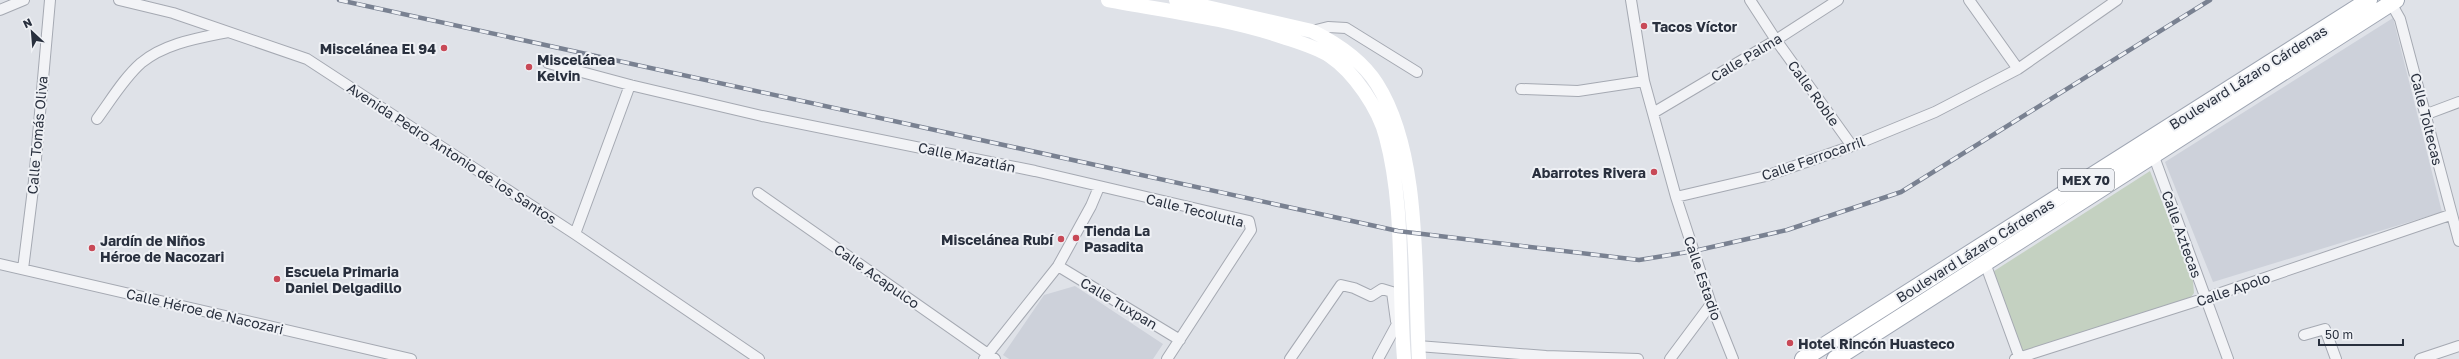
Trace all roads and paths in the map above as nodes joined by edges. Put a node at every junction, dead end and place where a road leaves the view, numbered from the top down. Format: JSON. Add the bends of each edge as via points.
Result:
{"nodes":[{"id":1,"x":24,"y":0,"type":"edge"},
{"id":2,"x":50,"y":0,"type":"edge"},
{"id":3,"x":119,"y":0,"type":"edge"},
{"id":4,"x":1108,"y":0,"type":"edge"},
{"id":5,"x":1176,"y":0,"type":"edge"},
{"id":6,"x":1631,"y":0,"type":"edge"},
{"id":7,"x":1750,"y":0,"type":"edge"},
{"id":8,"x":1838,"y":0,"type":"edge"},
{"id":9,"x":1969,"y":0,"type":"edge"},
{"id":10,"x":2117,"y":0,"type":"edge"},
{"id":11,"x":2369,"y":0,"type":"edge"},
{"id":12,"x":2391,"y":1,"type":"edge"},
{"id":13,"x":0,"y":10,"type":"edge"},
{"id":14,"x":1312,"y":31,"type":"junction"},
{"id":15,"x":228,"y":32,"type":"junction"},
{"id":16,"x":1776,"y":40,"type":"junction"},
{"id":17,"x":548,"y":62,"type":"dead end"},
{"id":18,"x":2018,"y":69,"type":"junction"},
{"id":19,"x":1417,"y":72,"type":"dead end"},
{"id":20,"x":1644,"y":81,"type":"junction"},
{"id":21,"x":630,"y":85,"type":"junction"},
{"id":22,"x":1521,"y":89,"type":"dead end"},
{"id":23,"x":2459,"y":102,"type":"edge"},
{"id":24,"x":1653,"y":113,"type":"junction"},
{"id":25,"x":2427,"y":114,"type":"junction"},
{"id":26,"x":97,"y":119,"type":"dead end"},
{"id":27,"x":1852,"y":146,"type":"junction"},
{"id":28,"x":2154,"y":154,"type":"junction"},
{"id":29,"x":1099,"y":187,"type":"junction"},
{"id":30,"x":758,"y":193,"type":"dead end"},
{"id":31,"x":1676,"y":196,"type":"junction"},
{"id":32,"x":2450,"y":215,"type":"junction"},
{"id":33,"x":575,"y":234,"type":"junction"},
{"id":34,"x":2459,"y":241,"type":"edge"},
{"id":35,"x":1984,"y":263,"type":"junction"},
{"id":36,"x":0,"y":264,"type":"edge"},
{"id":37,"x":1058,"y":266,"type":"junction"},
{"id":38,"x":22,"y":270,"type":"junction"},
{"id":39,"x":2206,"y":298,"type":"junction"},
{"id":40,"x":1711,"y":304,"type":"junction"},
{"id":41,"x":1399,"y":325,"type":"junction"},
{"id":42,"x":2304,"y":335,"type":"dead end"},
{"id":43,"x":1180,"y":340,"type":"junction"},
{"id":44,"x":2459,"y":346,"type":"edge"},
{"id":45,"x":1418,"y":353,"type":"edge"},
{"id":46,"x":989,"y":357,"type":"edge"},
{"id":47,"x":1545,"y":357,"type":"edge"},
{"id":48,"x":411,"y":359,"type":"edge"},
{"id":49,"x":759,"y":359,"type":"edge"},
{"id":50,"x":1167,"y":359,"type":"edge"},
{"id":51,"x":1290,"y":359,"type":"edge"},
{"id":52,"x":1378,"y":359,"type":"edge"},
{"id":53,"x":1404,"y":359,"type":"edge"},
{"id":54,"x":1638,"y":359,"type":"edge"},
{"id":55,"x":1670,"y":359,"type":"edge"},
{"id":56,"x":1733,"y":359,"type":"edge"},
{"id":57,"x":1803,"y":359,"type":"edge"},
{"id":58,"x":1835,"y":359,"type":"edge"},
{"id":59,"x":2018,"y":359,"type":"edge"},
{"id":60,"x":2228,"y":359,"type":"edge"},
{"id":61,"x":2336,"y":359,"type":"edge"},
{"id":62,"x":2420,"y":359,"type":"edge"}],
"edges":[{"from":1,"to":13,"type":"street"},
{"from":2,"to":38,"type":"street","name":"Calle Tomás Oliva","via":[[34,181]]},
{"from":3,"to":15,"type":"street","name":"Avenida Pedro Antonio de los Santos","via":[[173,13]]},
{"from":4,"to":41,"type":"main road","via":[[1263,30],[1304,44],[1324,53],[1364,92],[1378,112],[1386,136],[1396,205]]},
{"from":5,"to":14,"type":"main road"},
{"from":6,"to":20,"type":"street"},
{"from":7,"to":16,"type":"street","name":"Calle Roble"},
{"from":8,"to":16,"type":"street","name":"Calle Palma"},
{"from":9,"to":18,"type":"street"},
{"from":10,"to":18,"type":"street","name":"Calle Ferrocarril"},
{"from":11,"to":57,"type":"main road","name":"Boulevard Lázaro Cárdenas","number":"MEX 70"},
{"from":12,"to":25,"type":"street","name":"Calle Toltecas","via":[[2400,19]]},
{"from":12,"to":28,"type":"main road","name":"Boulevard Lázaro Cárdenas","number":"MEX 70"},
{"from":14,"to":19,"type":"street","via":[[1328,27],[1346,28]]},
{"from":14,"to":45,"type":"main road","via":[[1330,40],[1356,60],[1376,82],[1390,107],[1399,132],[1409,189]]},
{"from":15,"to":26,"type":"street","via":[[170,47],[141,63]]},
{"from":15,"to":33,"type":"street","name":"Avenida Pedro Antonio de los Santos","via":[[307,59]]},
{"from":16,"to":24,"type":"street","name":"Calle Palma"},
{"from":16,"to":27,"type":"street","name":"Calle Roble"},
{"from":17,"to":21,"type":"street"},
{"from":18,"to":27,"type":"street","name":"Calle Ferrocarril","via":[[1935,112]]},
{"from":20,"to":22,"type":"street","via":[[1578,91]]},
{"from":20,"to":24,"type":"street"},
{"from":21,"to":29,"type":"street","name":"Calle Mazatlán","via":[[762,116],[914,145]]},
{"from":21,"to":33,"type":"street"},
{"from":23,"to":25,"type":"street"},
{"from":24,"to":31,"type":"street"},
{"from":25,"to":32,"type":"street","name":"Calle Toltecas"},
{"from":27,"to":31,"type":"street","name":"Calle Ferrocarril","via":[[1766,176]]},
{"from":28,"to":35,"type":"main road","name":"Boulevard Lázaro Cárdenas","number":"MEX 70"},
{"from":28,"to":39,"type":"street","name":"Calle Aztecas"},
{"from":29,"to":37,"type":"street"},
{"from":29,"to":43,"type":"street","name":"Calle Tecolutla","via":[[1249,221],[1252,230]]},
{"from":30,"to":46,"type":"street","name":"Calle Acapulco"},
{"from":31,"to":40,"type":"street","name":"Calle Estadio"},
{"from":32,"to":34,"type":"street","name":"Calle Toltecas"},
{"from":32,"to":39,"type":"street","name":"Calle Apolo"},
{"from":33,"to":49,"type":"street","name":"Avenida Pedro Antonio de los Santos"},
{"from":35,"to":58,"type":"main road","name":"Boulevard Lázaro Cárdenas","number":"MEX 70"},
{"from":35,"to":59,"type":"street"},
{"from":36,"to":38,"type":"street","name":"Calle Héroe de Nacozari"},
{"from":37,"to":43,"type":"street","name":"Calle Tuxpan"},
{"from":37,"to":46,"type":"street"},
{"from":38,"to":48,"type":"street","name":"Calle Héroe de Nacozari"},
{"from":39,"to":59,"type":"street","name":"Calle Apolo"},
{"from":39,"to":60,"type":"street","name":"Calle Aztecas"},
{"from":40,"to":55,"type":"street"},
{"from":40,"to":56,"type":"street","name":"Calle Estadio"},
{"from":41,"to":51,"type":"street","via":[[1392,292],[1382,289],[1371,296],[1341,285]]},
{"from":41,"to":52,"type":"street"},
{"from":41,"to":53,"type":"main road"},
{"from":42,"to":61,"type":"street","via":[[2325,329]]},
{"from":43,"to":50,"type":"street","name":"Calle Tecolutla"},
{"from":44,"to":62,"type":"street"},
{"from":45,"to":47,"type":"street"},
{"from":47,"to":54,"type":"street"}]}
